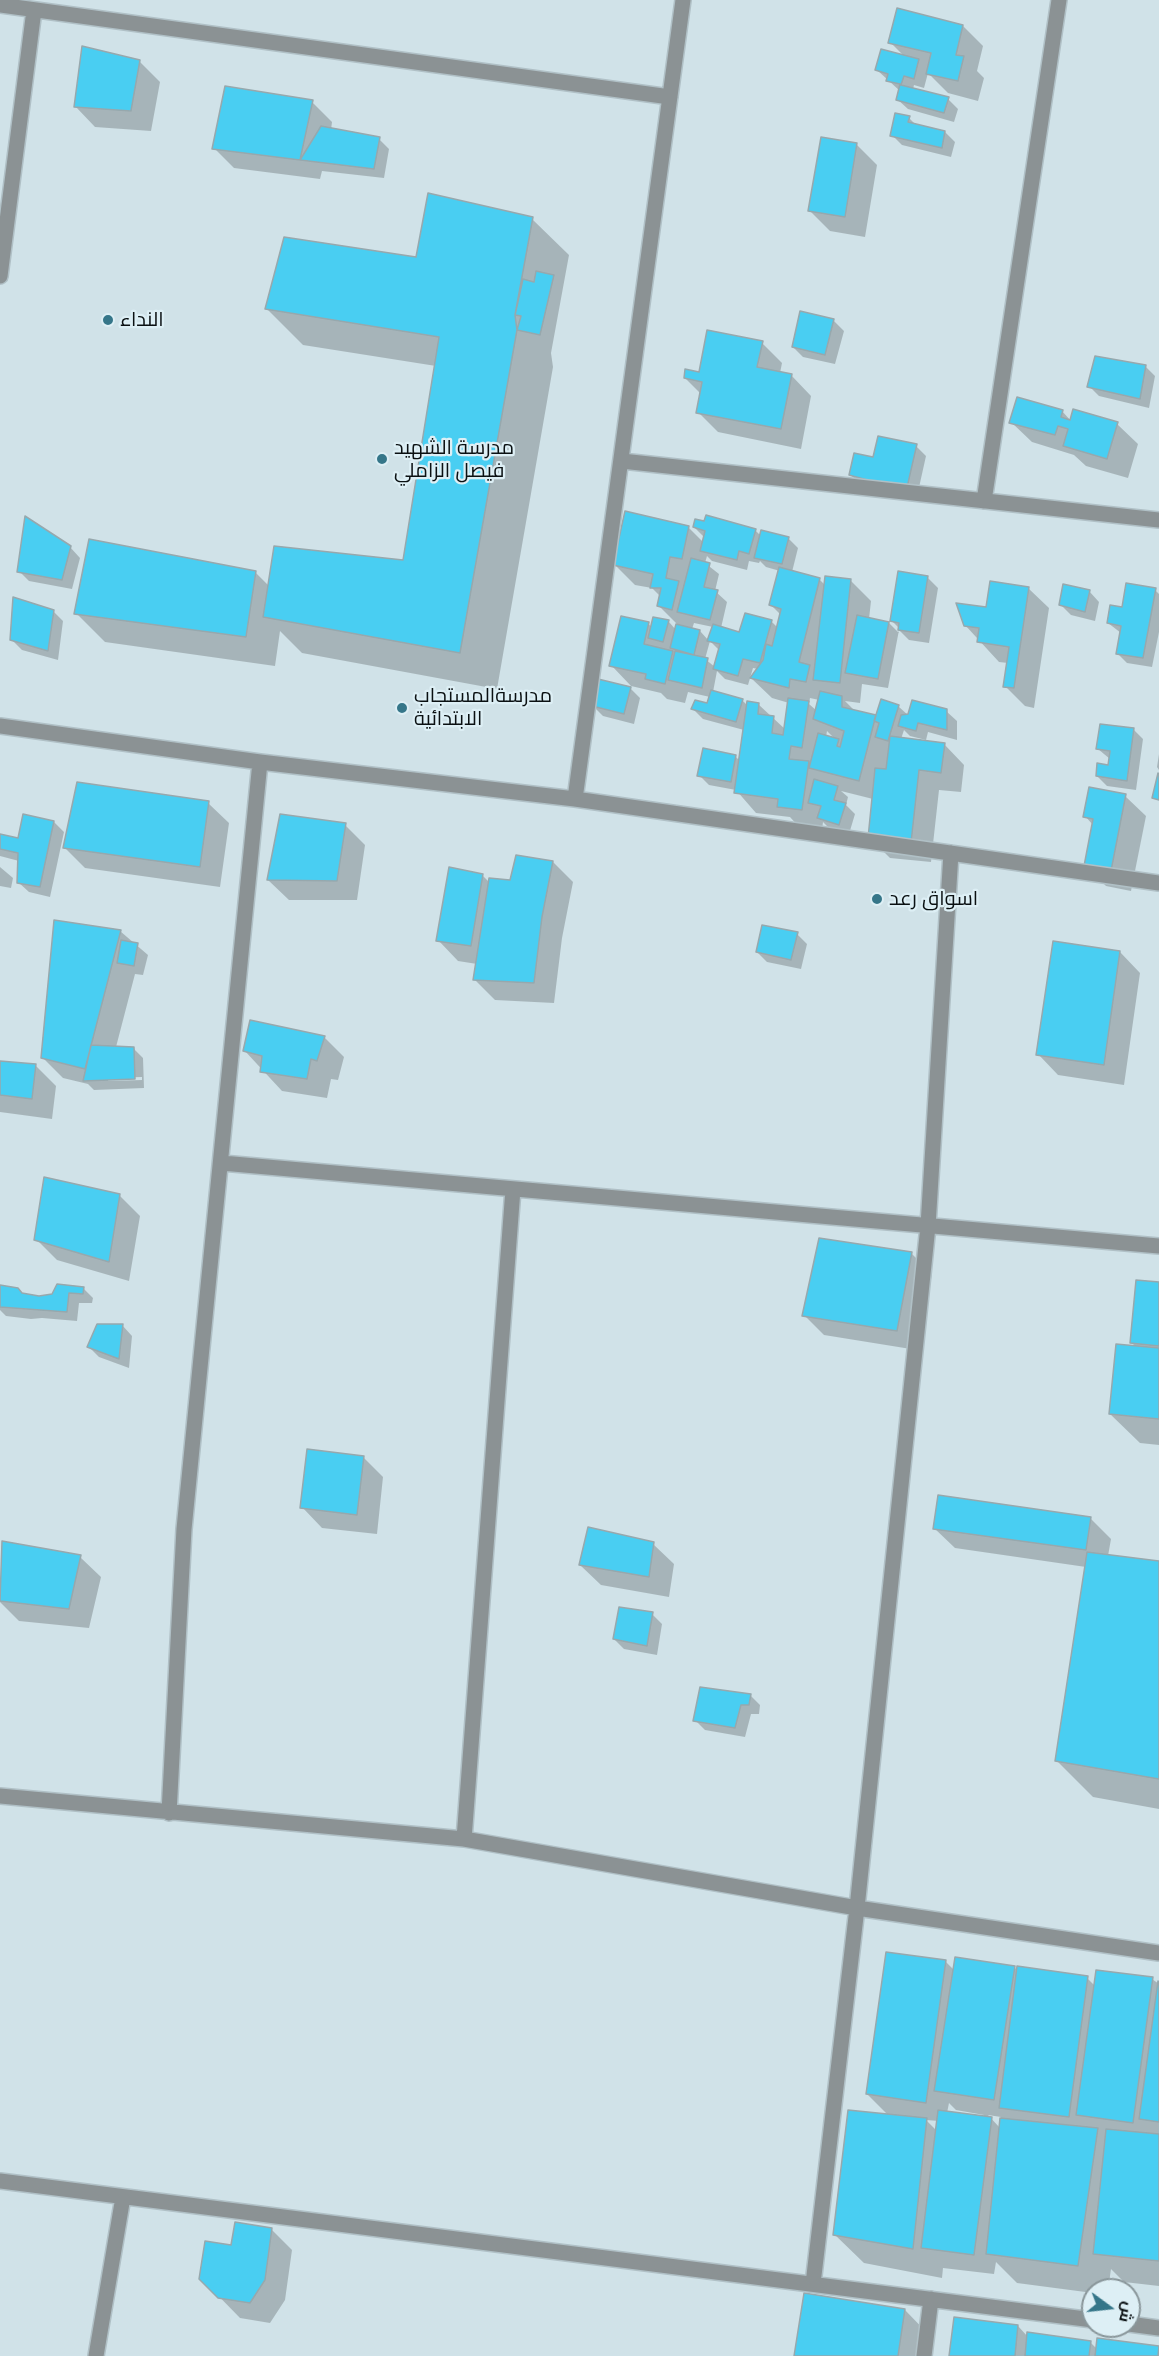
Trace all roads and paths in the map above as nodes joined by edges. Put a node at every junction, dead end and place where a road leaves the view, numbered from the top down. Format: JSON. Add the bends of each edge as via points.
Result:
{"nodes":[{"id":1,"x":683,"y":0,"type":"edge"},
{"id":2,"x":1059,"y":0,"type":"edge"},
{"id":3,"x":0,"y":5,"type":"edge"},
{"id":4,"x":34,"y":10,"type":"junction"},
{"id":5,"x":670,"y":97,"type":"junction"},
{"id":6,"x":0,"y":276,"type":"edge"},
{"id":7,"x":622,"y":461,"type":"junction"},
{"id":8,"x":984,"y":501,"type":"junction"},
{"id":9,"x":1159,"y":520,"type":"edge"},
{"id":10,"x":0,"y":726,"type":"edge"},
{"id":11,"x":260,"y":762,"type":"junction"},
{"id":12,"x":575,"y":799,"type":"junction"},
{"id":13,"x":951,"y":853,"type":"junction"},
{"id":14,"x":1159,"y":883,"type":"edge"},
{"id":15,"x":222,"y":1163,"type":"junction"},
{"id":16,"x":513,"y":1189,"type":"junction"},
{"id":17,"x":928,"y":1226,"type":"junction"},
{"id":18,"x":1159,"y":1246,"type":"edge"},
{"id":19,"x":0,"y":1796,"type":"edge"},
{"id":20,"x":169,"y":1813,"type":"junction"},
{"id":21,"x":464,"y":1839,"type":"junction"},
{"id":22,"x":857,"y":1908,"type":"junction"},
{"id":23,"x":1159,"y":1953,"type":"edge"},
{"id":24,"x":0,"y":2181,"type":"edge"},
{"id":25,"x":123,"y":2196,"type":"junction"},
{"id":26,"x":813,"y":2284,"type":"junction"},
{"id":27,"x":931,"y":2299,"type":"junction"},
{"id":28,"x":1081,"y":2318,"type":"edge"},
{"id":29,"x":1141,"y":2326,"type":"edge"},
{"id":30,"x":1159,"y":2328,"type":"edge"},
{"id":31,"x":96,"y":2356,"type":"edge"},
{"id":32,"x":924,"y":2356,"type":"edge"}],
"edges":[{"from":1,"to":5,"type":"street"},
{"from":2,"to":8,"type":"street"},
{"from":3,"to":4,"type":"street"},
{"from":4,"to":5,"type":"street"},
{"from":4,"to":6,"type":"street"},
{"from":5,"to":7,"type":"street"},
{"from":7,"to":8,"type":"street"},
{"from":7,"to":12,"type":"street"},
{"from":8,"to":9,"type":"street"},
{"from":10,"to":11,"type":"street"},
{"from":11,"to":12,"type":"street"},
{"from":11,"to":15,"type":"street"},
{"from":12,"to":13,"type":"street"},
{"from":13,"to":14,"type":"street"},
{"from":13,"to":17,"type":"street"},
{"from":15,"to":16,"type":"street"},
{"from":15,"to":20,"type":"street","via":[[184,1529]]},
{"from":16,"to":17,"type":"street"},
{"from":16,"to":21,"type":"street"},
{"from":17,"to":18,"type":"street"},
{"from":17,"to":22,"type":"street"},
{"from":19,"to":20,"type":"street"},
{"from":20,"to":21,"type":"street"},
{"from":21,"to":22,"type":"street"},
{"from":22,"to":23,"type":"street"},
{"from":22,"to":26,"type":"street"},
{"from":24,"to":25,"type":"street"},
{"from":25,"to":26,"type":"street"},
{"from":25,"to":31,"type":"street"},
{"from":26,"to":27,"type":"street"},
{"from":27,"to":28,"type":"street"},
{"from":27,"to":32,"type":"street"},
{"from":29,"to":30,"type":"street"}]}
